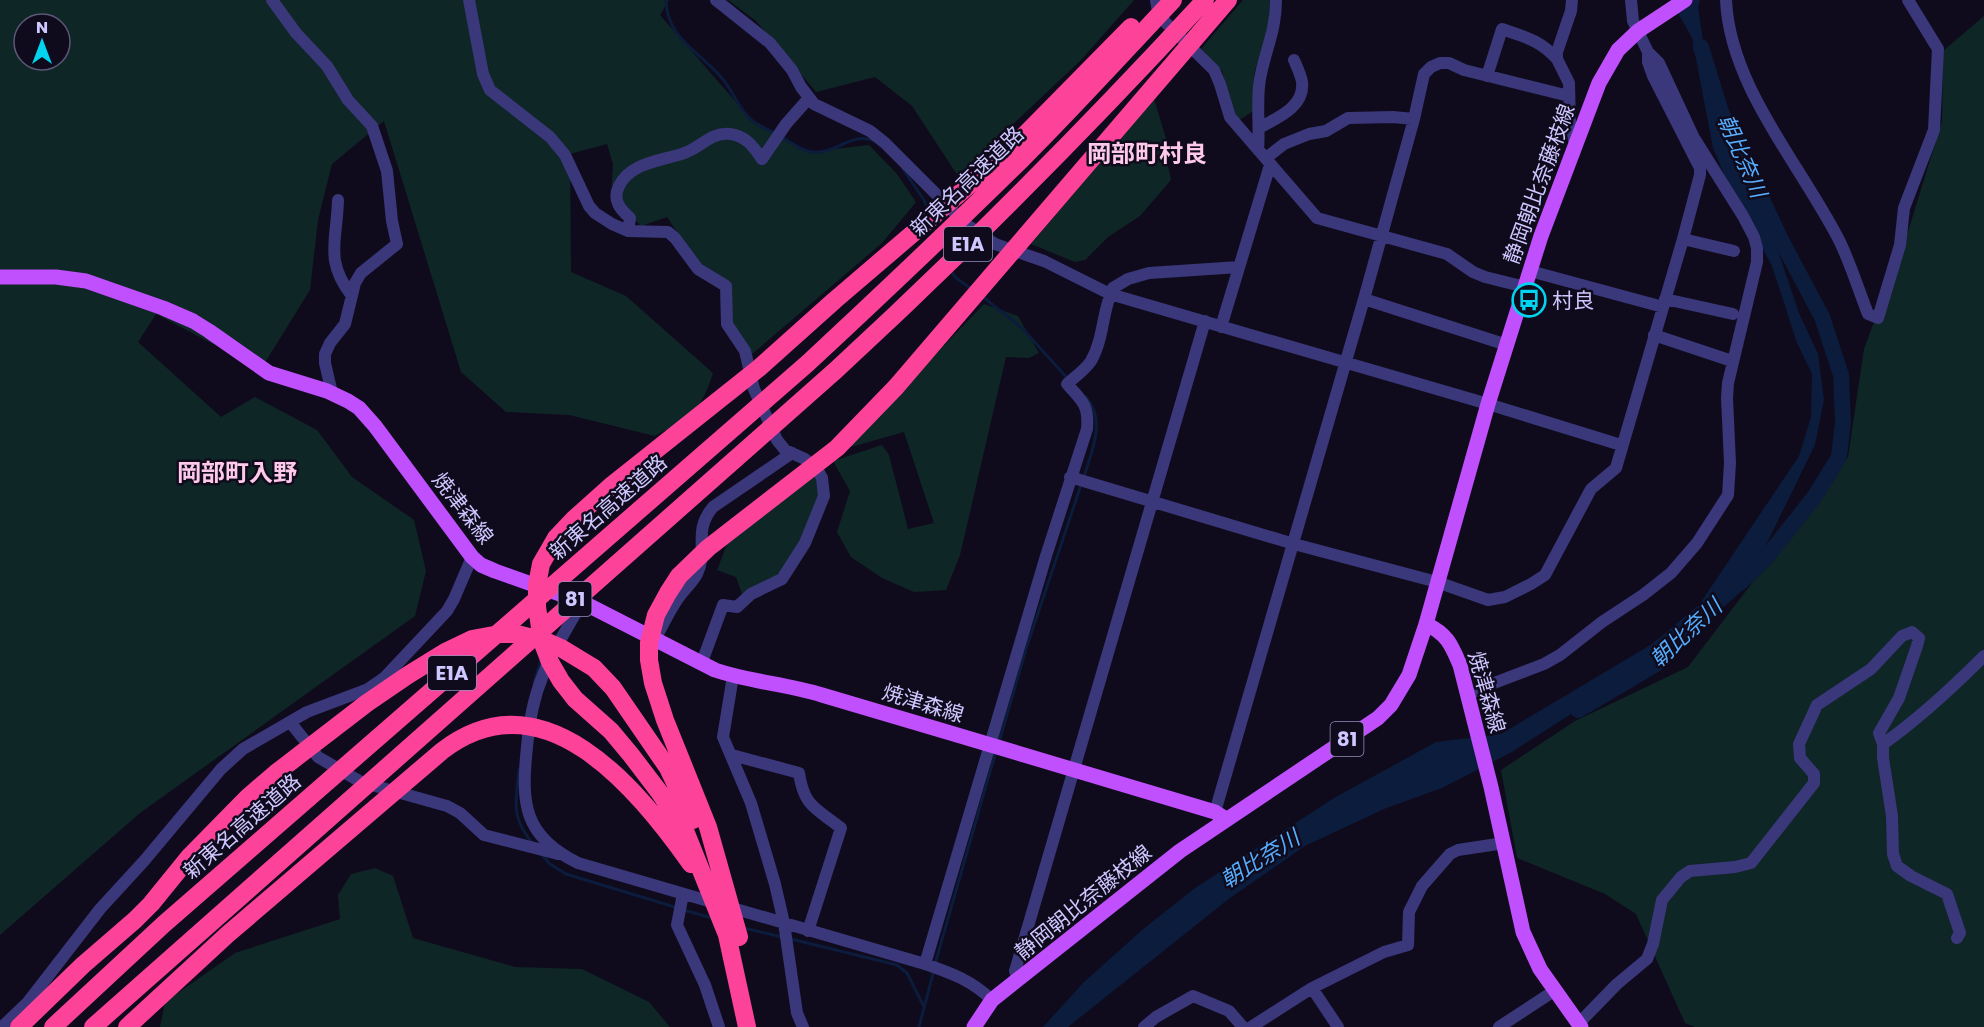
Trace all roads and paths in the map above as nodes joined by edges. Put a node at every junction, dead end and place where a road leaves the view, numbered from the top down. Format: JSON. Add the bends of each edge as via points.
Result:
{"nodes":[{"id":1,"x":272,"y":0,"type":"edge"},
{"id":2,"x":469,"y":0,"type":"edge"},
{"id":3,"x":716,"y":0,"type":"edge"},
{"id":4,"x":1157,"y":0,"type":"edge"},
{"id":5,"x":1173,"y":0,"type":"edge"},
{"id":6,"x":1205,"y":0,"type":"edge"},
{"id":7,"x":1228,"y":0,"type":"edge"},
{"id":8,"x":1276,"y":0,"type":"edge"},
{"id":9,"x":1572,"y":0,"type":"edge"},
{"id":10,"x":1626,"y":0,"type":"edge"},
{"id":11,"x":1631,"y":0,"type":"edge"},
{"id":12,"x":1685,"y":0,"type":"edge"},
{"id":13,"x":1726,"y":0,"type":"edge"},
{"id":14,"x":1908,"y":0,"type":"edge"},
{"id":15,"x":1640,"y":25,"type":"junction"},
{"id":16,"x":1648,"y":52,"type":"junction"},
{"id":17,"x":1557,"y":59,"type":"junction"},
{"id":18,"x":1294,"y":60,"type":"dead end"},
{"id":19,"x":1487,"y":75,"type":"junction"},
{"id":20,"x":1081,"y":89,"type":"junction"},
{"id":21,"x":1569,"y":96,"type":"junction"},
{"id":22,"x":809,"y":98,"type":"junction"},
{"id":23,"x":1414,"y":119,"type":"junction"},
{"id":24,"x":1260,"y":128,"type":"junction"},
{"id":25,"x":1575,"y":142,"type":"junction"},
{"id":26,"x":1015,"y":155,"type":"junction"},
{"id":27,"x":1265,"y":158,"type":"junction"},
{"id":28,"x":338,"y":200,"type":"dead end"},
{"id":29,"x":628,"y":231,"type":"junction"},
{"id":30,"x":1382,"y":234,"type":"junction"},
{"id":31,"x":1683,"y":239,"type":"junction"},
{"id":32,"x":1734,"y":252,"type":"dead end"},
{"id":33,"x":1239,"y":267,"type":"junction"},
{"id":34,"x":1530,"y":271,"type":"junction"},
{"id":35,"x":0,"y":277,"type":"edge"},
{"id":36,"x":1525,"y":286,"type":"junction"},
{"id":37,"x":1110,"y":294,"type":"junction"},
{"id":38,"x":352,"y":296,"type":"junction"},
{"id":39,"x":1364,"y":299,"type":"junction"},
{"id":40,"x":1664,"y":303,"type":"junction"},
{"id":41,"x":1733,"y":314,"type":"dead end"},
{"id":42,"x":1205,"y":321,"type":"junction"},
{"id":43,"x":1221,"y":327,"type":"junction"},
{"id":44,"x":1654,"y":335,"type":"junction"},
{"id":45,"x":1507,"y":345,"type":"junction"},
{"id":46,"x":1732,"y":361,"type":"junction"},
{"id":47,"x":1345,"y":362,"type":"junction"},
{"id":48,"x":332,"y":393,"type":"junction"},
{"id":49,"x":1488,"y":404,"type":"junction"},
{"id":50,"x":1621,"y":445,"type":"junction"},
{"id":51,"x":792,"y":453,"type":"junction"},
{"id":52,"x":1070,"y":477,"type":"junction"},
{"id":53,"x":1154,"y":501,"type":"junction"},
{"id":54,"x":1294,"y":544,"type":"junction"},
{"id":55,"x":472,"y":557,"type":"junction"},
{"id":56,"x":1437,"y":582,"type":"junction"},
{"id":57,"x":582,"y":602,"type":"junction"},
{"id":58,"x":1426,"y":624,"type":"junction"},
{"id":59,"x":655,"y":638,"type":"junction"},
{"id":60,"x":1984,"y":656,"type":"edge"},
{"id":61,"x":702,"y":663,"type":"junction"},
{"id":62,"x":733,"y":676,"type":"junction"},
{"id":63,"x":1470,"y":700,"type":"junction"},
{"id":64,"x":290,"y":722,"type":"junction"},
{"id":65,"x":1883,"y":744,"type":"junction"},
{"id":66,"x":990,"y":745,"type":"junction"},
{"id":67,"x":732,"y":755,"type":"junction"},
{"id":68,"x":1074,"y":768,"type":"junction"},
{"id":69,"x":1221,"y":815,"type":"junction"},
{"id":70,"x":1504,"y":843,"type":"junction"},
{"id":71,"x":563,"y":855,"type":"junction"},
{"id":72,"x":716,"y":885,"type":"junction"},
{"id":73,"x":683,"y":894,"type":"junction"},
{"id":74,"x":784,"y":923,"type":"junction"},
{"id":75,"x":808,"y":931,"type":"junction"},
{"id":76,"x":733,"y":933,"type":"junction"},
{"id":77,"x":1957,"y":938,"type":"dead end"},
{"id":78,"x":925,"y":964,"type":"junction"},
{"id":79,"x":1018,"y":980,"type":"junction"},
{"id":80,"x":1312,"y":988,"type":"junction"},
{"id":81,"x":1554,"y":991,"type":"junction"},
{"id":82,"x":992,"y":1000,"type":"junction"},
{"id":83,"x":1580,"y":1025,"type":"edge"},
{"id":84,"x":2,"y":1027,"type":"edge"},
{"id":85,"x":19,"y":1027,"type":"edge"},
{"id":86,"x":53,"y":1027,"type":"edge"},
{"id":87,"x":93,"y":1027,"type":"edge"},
{"id":88,"x":127,"y":1027,"type":"edge"},
{"id":89,"x":719,"y":1027,"type":"edge"},
{"id":90,"x":747,"y":1027,"type":"edge"},
{"id":91,"x":759,"y":1027,"type":"edge"},
{"id":92,"x":803,"y":1027,"type":"edge"},
{"id":93,"x":974,"y":1027,"type":"edge"},
{"id":94,"x":1144,"y":1027,"type":"edge"},
{"id":95,"x":1243,"y":1027,"type":"edge"},
{"id":96,"x":1251,"y":1027,"type":"edge"},
{"id":97,"x":1338,"y":1027,"type":"edge"},
{"id":98,"x":1499,"y":1027,"type":"edge"}],
"edges":[{"from":1,"to":38,"type":"street","via":[[372,126],[387,171],[398,244],[361,273]]},
{"from":2,"to":29,"type":"street","via":[[483,75],[490,90],[550,137],[565,155],[595,213]]},
{"from":3,"to":22,"type":"street","via":[[770,43]]},
{"from":4,"to":20,"type":"highway"},
{"from":4,"to":27,"type":"street","via":[[1158,12],[1214,70],[1230,117]]},
{"from":5,"to":20,"type":"highway","name":"新東名高速道路","number":"E1A"},
{"from":6,"to":87,"type":"highway","number":"E1A","via":[[1042,172],[894,317]]},
{"from":7,"to":72,"type":"highway","via":[[896,387],[837,448],[708,548],[679,576],[668,593],[656,615],[649,660],[665,720],[708,827]]},
{"from":8,"to":24,"type":"street","via":[[1274,28],[1258,91]]},
{"from":9,"to":17,"type":"street"},
{"from":10,"to":15,"type":"street"},
{"from":11,"to":15,"type":"street"},
{"from":12,"to":15,"type":"main road","name":"静岡朝比奈藤枝線"},
{"from":13,"to":14,"type":"street","via":[[1727,20],[1746,81],[1840,242],[1868,314],[1878,318],[1900,245],[1904,208],[1934,130],[1938,49]]},
{"from":15,"to":16,"type":"street"},
{"from":15,"to":25,"type":"main road","name":"静岡朝比奈藤枝線","via":[[1618,50],[1599,83]]},
{"from":16,"to":31,"type":"street","via":[[1653,75],[1700,168]]},
{"from":16,"to":46,"type":"street","via":[[1659,63],[1694,138],[1743,216],[1757,248],[1757,262]]},
{"from":17,"to":19,"type":"street","via":[[1534,40],[1502,29]]},
{"from":17,"to":21,"type":"street","via":[[1569,82]]},
{"from":18,"to":24,"type":"street","via":[[1302,82],[1296,105]]},
{"from":19,"to":21,"type":"street"},
{"from":19,"to":23,"type":"street","via":[[1449,63],[1431,67],[1424,74]]},
{"from":20,"to":26,"type":"highway","name":"新東名高速道路","number":"E1A"},
{"from":21,"to":25,"type":"street","via":[[1570,127]]},
{"from":22,"to":29,"type":"street","via":[[762,159],[744,138],[720,134],[689,151],[628,172],[616,192],[616,201],[630,219]]},
{"from":22,"to":37,"type":"street","via":[[870,131],[967,225],[995,244],[1044,261]]},
{"from":23,"to":27,"type":"street","via":[[1348,118],[1326,131],[1284,144]]},
{"from":23,"to":30,"type":"street"},
{"from":24,"to":27,"type":"street"},
{"from":25,"to":34,"type":"main road","name":"静岡朝比奈藤枝線"},
{"from":26,"to":72,"type":"highway","via":[[612,485],[564,529],[545,556],[536,597],[545,651],[574,699],[611,731],[660,793]]},
{"from":26,"to":86,"type":"highway","name":"新東名高速道路","number":"E1A","via":[[881,296],[808,363],[164,924]]},
{"from":27,"to":30,"type":"street","via":[[1317,218]]},
{"from":27,"to":33,"type":"street"},
{"from":28,"to":38,"type":"street","via":[[333,256],[342,283]]},
{"from":29,"to":51,"type":"street","via":[[668,232],[698,269],[726,286],[728,324],[745,351],[754,389],[777,440]]},
{"from":30,"to":36,"type":"street","via":[[1447,254],[1485,277]]},
{"from":30,"to":39,"type":"street"},
{"from":31,"to":32,"type":"street"},
{"from":31,"to":40,"type":"street"},
{"from":33,"to":37,"type":"street","via":[[1149,273],[1128,279]]},
{"from":33,"to":43,"type":"street"},
{"from":34,"to":36,"type":"main road","name":"静岡朝比奈藤枝線"},
{"from":34,"to":40,"type":"street"},
{"from":35,"to":48,"type":"main road","name":"焼津森線","number":"81","via":[[86,281],[152,304],[193,321],[269,374]]},
{"from":36,"to":45,"type":"main road","name":"静岡朝比奈藤枝線"},
{"from":37,"to":42,"type":"street"},
{"from":37,"to":52,"type":"street","via":[[1095,352],[1080,374],[1067,384],[1083,401],[1088,419]]},
{"from":38,"to":48,"type":"street","via":[[345,324],[324,354]]},
{"from":39,"to":45,"type":"street"},
{"from":39,"to":47,"type":"street"},
{"from":40,"to":41,"type":"street"},
{"from":40,"to":44,"type":"street"},
{"from":42,"to":43,"type":"street"},
{"from":42,"to":53,"type":"street"},
{"from":43,"to":47,"type":"street"},
{"from":44,"to":46,"type":"street"},
{"from":44,"to":50,"type":"street"},
{"from":45,"to":49,"type":"main road","name":"静岡朝比奈藤枝線"},
{"from":46,"to":63,"type":"street","via":[[1727,398],[1728,495],[1697,543],[1671,573],[1560,656],[1481,688]]},
{"from":47,"to":49,"type":"street"},
{"from":47,"to":54,"type":"street"},
{"from":48,"to":55,"type":"main road","name":"焼津森線","number":"81","via":[[359,408],[375,426]]},
{"from":49,"to":50,"type":"street"},
{"from":49,"to":56,"type":"main road","name":"静岡朝比奈藤枝線"},
{"from":50,"to":56,"type":"street","via":[[1616,468],[1591,489],[1545,574],[1531,585],[1488,600]]},
{"from":51,"to":59,"type":"street","via":[[713,507],[705,517],[697,574]]},
{"from":51,"to":61,"type":"street","via":[[817,469],[822,478],[824,496],[806,543],[782,579],[751,594],[736,607],[723,605]]},
{"from":52,"to":53,"type":"street"},
{"from":52,"to":66,"type":"street"},
{"from":53,"to":54,"type":"street"},
{"from":53,"to":68,"type":"street"},
{"from":54,"to":56,"type":"street"},
{"from":54,"to":69,"type":"street"},
{"from":55,"to":57,"type":"main road","name":"焼津森線","number":"81","via":[[495,572]]},
{"from":55,"to":64,"type":"street","via":[[447,611],[384,678],[368,689]]},
{"from":56,"to":58,"type":"main road","name":"静岡朝比奈藤枝線"},
{"from":57,"to":59,"type":"main road","name":"焼津森線","number":"81"},
{"from":57,"to":71,"type":"street","via":[[543,673],[530,718],[525,764],[523,791],[531,819]]},
{"from":58,"to":63,"type":"main road","name":"焼津森線","via":[[1440,631],[1454,650]]},
{"from":58,"to":69,"type":"main road","number":"81","via":[[1409,675],[1378,718]]},
{"from":59,"to":61,"type":"main road","name":"焼津森線","number":"81"},
{"from":60,"to":65,"type":"street","via":[[1909,726]]},
{"from":61,"to":62,"type":"main road","name":"焼津森線","number":"81"},
{"from":62,"to":66,"type":"main road","name":"焼津森線","number":"81","via":[[813,692]]},
{"from":62,"to":67,"type":"street","via":[[723,732]]},
{"from":63,"to":70,"type":"main road","name":"焼津森線"},
{"from":64,"to":71,"type":"street","via":[[318,757],[361,782],[447,806],[484,835]]},
{"from":64,"to":84,"type":"street","via":[[243,749],[222,769],[100,909],[28,1002]]},
{"from":65,"to":77,"type":"street","via":[[1897,866],[1947,894],[1960,933]]},
{"from":65,"to":83,"type":"street","via":[[1879,733],[1899,698],[1917,646],[1919,638],[1912,632],[1902,636],[1871,669],[1817,705],[1799,744],[1800,758],[1814,774],[1814,783],[1771,840],[1751,863],[1690,871],[1681,878],[1662,900],[1647,958]]},
{"from":66,"to":68,"type":"main road","name":"焼津森線","number":"81"},
{"from":66,"to":78,"type":"street"},
{"from":67,"to":74,"type":"street","via":[[764,842]]},
{"from":67,"to":75,"type":"street","via":[[799,773],[806,800],[841,828]]},
{"from":68,"to":69,"type":"main road","name":"焼津森線","number":"81"},
{"from":68,"to":79,"type":"street","via":[[1015,971]]},
{"from":69,"to":79,"type":"main road","name":"静岡朝比奈藤枝線"},
{"from":70,"to":80,"type":"street","via":[[1450,854],[1422,886],[1408,912],[1408,945],[1384,952]]},
{"from":70,"to":81,"type":"main road","name":"焼津森線","via":[[1523,932]]},
{"from":71,"to":73,"type":"street"},
{"from":72,"to":76,"type":"highway"},
{"from":72,"to":85,"type":"highway","via":[[668,768],[613,688],[594,668],[545,641],[517,634],[472,639],[367,703],[269,779],[190,856],[135,920]]},
{"from":72,"to":88,"type":"highway","via":[[647,805],[580,748],[548,731],[516,724],[487,728],[442,751],[228,934]]},
{"from":73,"to":74,"type":"street"},
{"from":73,"to":89,"type":"street","via":[[677,925],[705,985]]},
{"from":74,"to":75,"type":"street"},
{"from":74,"to":92,"type":"street","via":[[797,1013]]},
{"from":75,"to":78,"type":"street"},
{"from":76,"to":90,"type":"highway"},
{"from":76,"to":91,"type":"highway"},
{"from":78,"to":82,"type":"street","via":[[959,976]]},
{"from":79,"to":82,"type":"main road","name":"静岡朝比奈藤枝線"},
{"from":80,"to":96,"type":"street"},
{"from":80,"to":97,"type":"street"},
{"from":81,"to":83,"type":"main road","name":"焼津森線"},
{"from":81,"to":98,"type":"street"},
{"from":82,"to":93,"type":"main road","name":"静岡朝比奈藤枝線"},
{"from":94,"to":95,"type":"street","via":[[1193,996],[1229,1011]]}]}
